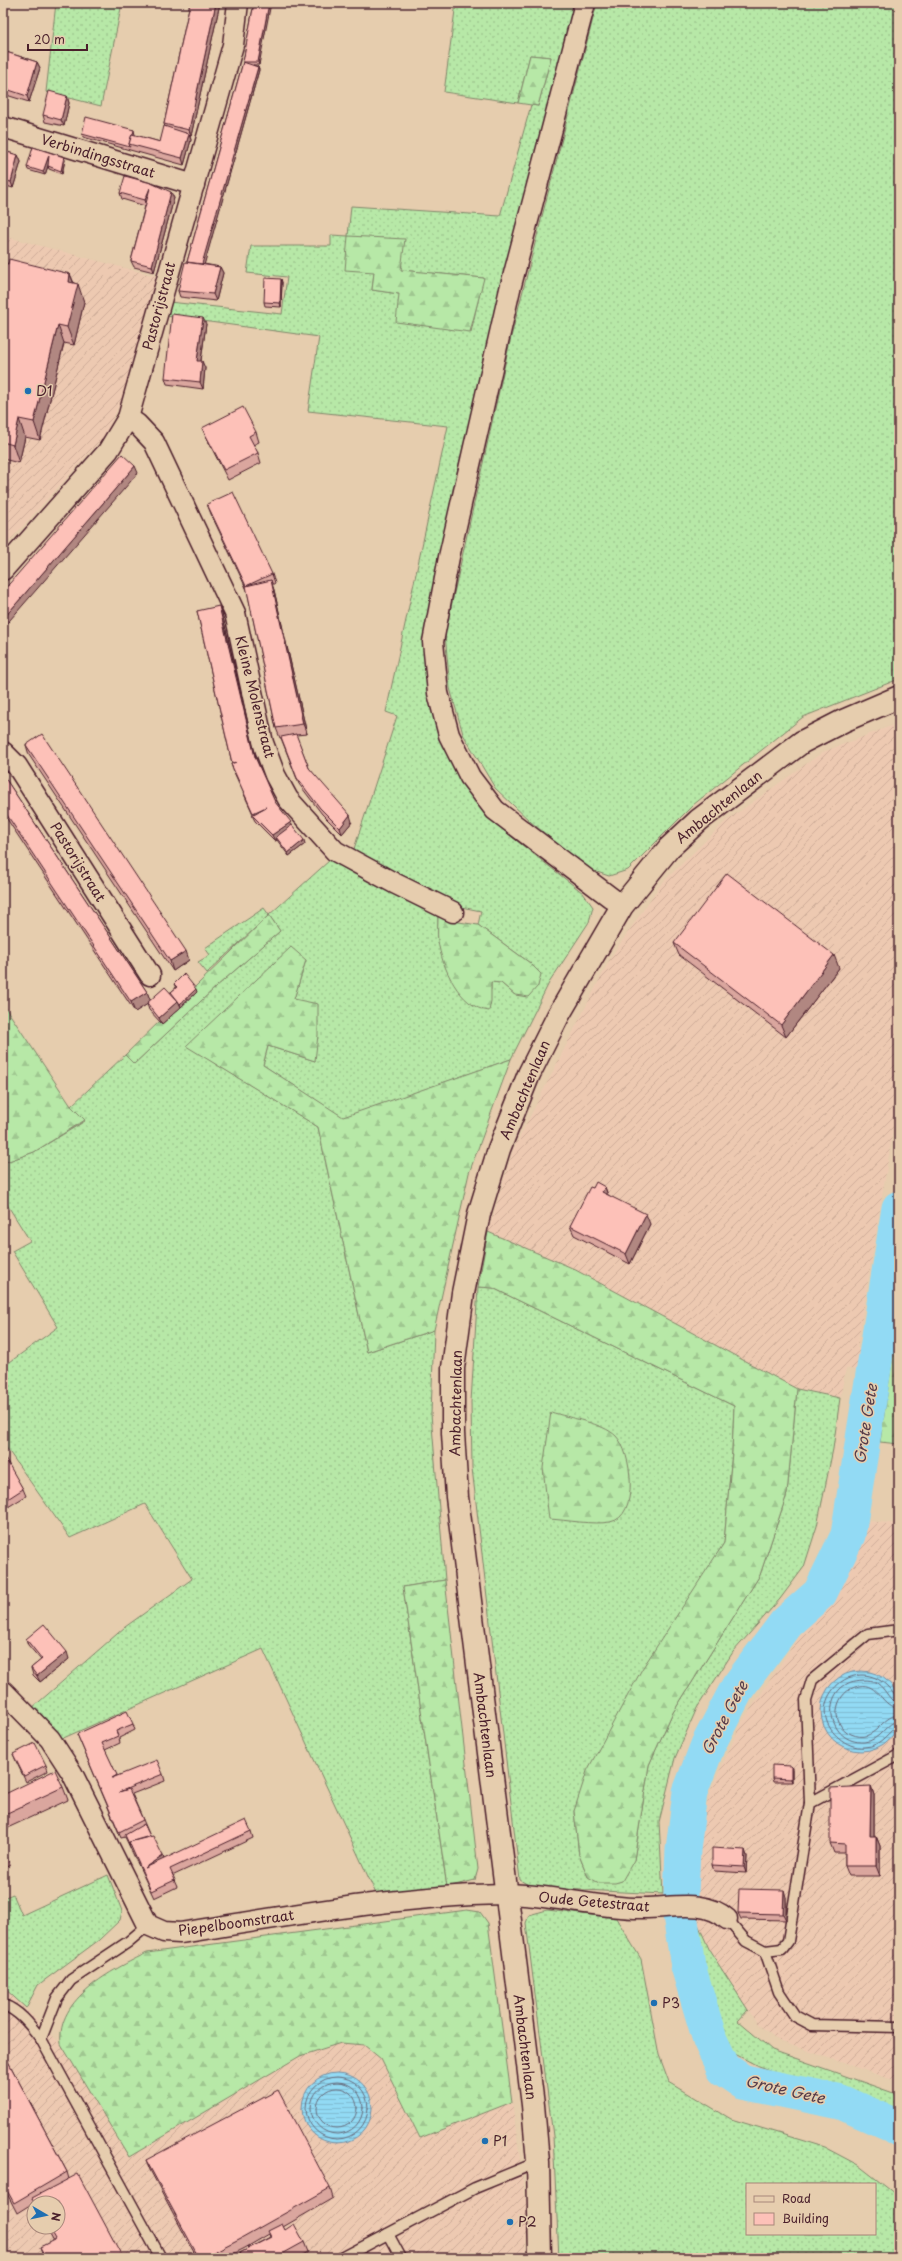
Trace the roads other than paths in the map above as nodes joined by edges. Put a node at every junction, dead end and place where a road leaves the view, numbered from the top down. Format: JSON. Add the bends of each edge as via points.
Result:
{"nodes":[{"id":1,"x":238,"y":3,"type":"edge"},
{"id":2,"x":585,"y":3,"type":"edge"},
{"id":3,"x":3,"y":127,"type":"edge"},
{"id":4,"x":194,"y":185,"type":"junction"},
{"id":5,"x":128,"y":418,"type":"junction"},
{"id":6,"x":3,"y":570,"type":"edge"},
{"id":7,"x":899,"y":697,"type":"edge"},
{"id":8,"x":3,"y":752,"type":"edge"},
{"id":9,"x":622,"y":906,"type":"junction"},
{"id":10,"x":452,"y":912,"type":"dead end"},
{"id":11,"x":150,"y":975,"type":"dead end"},
{"id":12,"x":899,"y":1630,"type":"edge"},
{"id":13,"x":3,"y":1691,"type":"edge"},
{"id":14,"x":899,"y":1755,"type":"edge"},
{"id":15,"x":810,"y":1803,"type":"junction"},
{"id":16,"x":506,"y":1894,"type":"junction"},
{"id":17,"x":727,"y":1920,"type":"joint"},
{"id":18,"x":148,"y":1925,"type":"junction"},
{"id":19,"x":765,"y":1951,"type":"junction"},
{"id":20,"x":3,"y":2005,"type":"edge"},
{"id":21,"x":899,"y":2027,"type":"edge"},
{"id":22,"x":41,"y":2039,"type":"junction"},
{"id":23,"x":538,"y":2162,"type":"junction"},
{"id":24,"x":388,"y":2234,"type":"junction"},
{"id":25,"x":161,"y":2258,"type":"edge"},
{"id":26,"x":342,"y":2258,"type":"edge"},
{"id":27,"x":401,"y":2258,"type":"edge"},
{"id":28,"x":540,"y":2258,"type":"edge"}],
"edges":[{"from":1,"to":4,"type":"street","name":"Pastorijstraat","via":[[233,45]]},
{"from":2,"to":9,"type":"street","via":[[510,289],[449,557],[433,642],[438,693],[449,735],[470,777],[495,810]]},
{"from":3,"to":4,"type":"street","name":"Verbindingsstraat"},
{"from":4,"to":5,"type":"street","name":"Pastorijstraat"},
{"from":5,"to":6,"type":"street","name":"Pastorijstraat","via":[[108,451]]},
{"from":5,"to":10,"type":"street","name":"Kleine Molenstraat","via":[[154,442],[235,613],[263,743],[275,775],[288,799],[335,851]]},
{"from":7,"to":9,"type":"street","name":"Ambachtenlaan","via":[[802,742],[747,782],[669,848]]},
{"from":8,"to":11,"type":"street","name":"Pastorijstraat","via":[[17,766]]},
{"from":9,"to":16,"type":"street","name":"Ambachtenlaan","via":[[558,1016],[529,1074],[499,1149],[479,1214],[463,1293],[453,1368],[453,1433],[457,1497]]},
{"from":12,"to":15,"type":"lane","via":[[868,1634],[812,1680],[806,1700]]},
{"from":13,"to":18,"type":"street","via":[[50,1739],[72,1773]]},
{"from":14,"to":15,"type":"lane"},
{"from":15,"to":19,"type":"lane","via":[[788,1941],[782,1949]]},
{"from":16,"to":17,"type":"street","name":"Oude Getestraat","via":[[640,1908],[693,1907],[714,1910]]},
{"from":16,"to":18,"type":"street","name":"Piepelboomstraat","via":[[363,1904],[180,1933],[164,1932]]},
{"from":16,"to":23,"type":"street","name":"Ambachtenlaan"},
{"from":17,"to":19,"type":"lane","via":[[746,1940]]},
{"from":18,"to":22,"type":"lane","via":[[128,1942],[71,1980],[57,1998]]},
{"from":19,"to":21,"type":"lane","via":[[778,1992],[795,2016],[812,2025]]},
{"from":20,"to":22,"type":"lane","via":[[26,2021]]},
{"from":22,"to":25,"type":"lane"},
{"from":23,"to":24,"type":"lane","via":[[475,2188]]},
{"from":23,"to":28,"type":"street","name":"Ambachtenlaan"},
{"from":24,"to":26,"type":"lane"},
{"from":24,"to":27,"type":"lane"}]}
